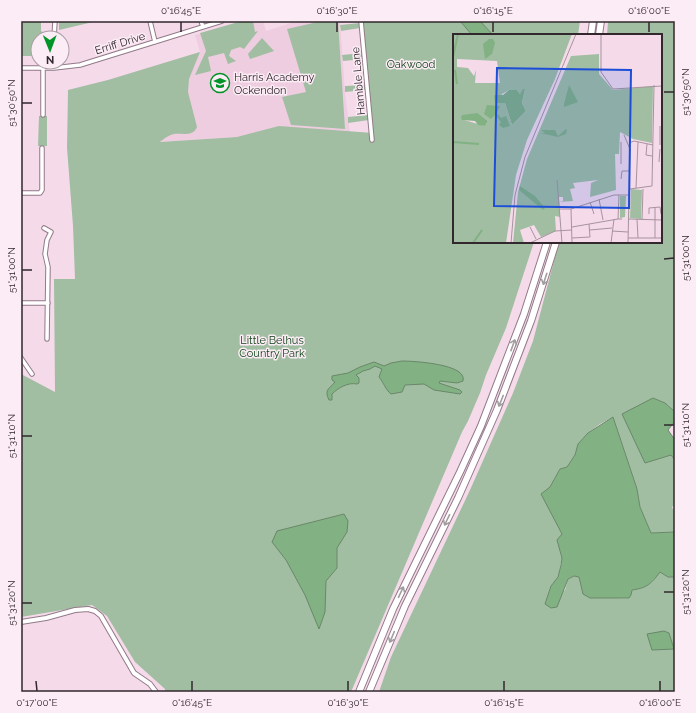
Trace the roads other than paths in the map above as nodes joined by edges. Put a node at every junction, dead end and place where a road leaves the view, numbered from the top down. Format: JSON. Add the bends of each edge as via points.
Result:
{"nodes":[{"id":1,"x":150,"y":21,"type":"edge"},
{"id":2,"x":201,"y":21,"type":"edge"},
{"id":3,"x":222,"y":21,"type":"edge"},
{"id":4,"x":361,"y":21,"type":"edge"},
{"id":5,"x":593,"y":21,"type":"edge"},
{"id":6,"x":601,"y":21,"type":"edge"},
{"id":7,"x":203,"y":27,"type":"junction"},
{"id":8,"x":591,"y":34,"type":"edge"},
{"id":9,"x":599,"y":34,"type":"edge"},
{"id":10,"x":155,"y":42,"type":"junction"},
{"id":11,"x":70,"y":66,"type":"edge"},
{"id":12,"x":43,"y":70,"type":"edge"},
{"id":13,"x":43,"y":115,"type":"dead end"},
{"id":14,"x":372,"y":140,"type":"dead end"},
{"id":15,"x":42,"y":148,"type":"dead end"},
{"id":16,"x":21,"y":193,"type":"edge"},
{"id":17,"x":44,"y":228,"type":"dead end"},
{"id":18,"x":547,"y":243,"type":"edge"},
{"id":19,"x":556,"y":243,"type":"edge"},
{"id":20,"x":21,"y":303,"type":"edge"},
{"id":21,"x":48,"y":303,"type":"junction"},
{"id":22,"x":47,"y":339,"type":"dead end"},
{"id":23,"x":21,"y":358,"type":"edge"},
{"id":24,"x":32,"y":374,"type":"dead end"},
{"id":25,"x":21,"y":622,"type":"edge"},
{"id":26,"x":156,"y":692,"type":"edge"},
{"id":27,"x":359,"y":692,"type":"edge"},
{"id":28,"x":369,"y":692,"type":"edge"}],
"edges":[{"from":1,"to":10,"type":"street"},
{"from":2,"to":7,"type":"street"},
{"from":3,"to":7,"type":"street","name":"Erriff Drive"},
{"from":4,"to":14,"type":"street","name":"Hamble Lane"},
{"from":5,"to":8,"type":"highway"},
{"from":6,"to":9,"type":"highway"},
{"from":7,"to":10,"type":"street","name":"Erriff Drive"},
{"from":10,"to":11,"type":"street","name":"Erriff Drive"},
{"from":12,"to":13,"type":"street"},
{"from":15,"to":16,"type":"street","via":[[42,190],[40,193]]},
{"from":17,"to":21,"type":"street","via":[[51,232],[45,254],[48,267]]},
{"from":27,"to":18,"type":"highway","one_way":true,"via":[[393,609],[481,426],[524,314]]},
{"from":19,"to":28,"type":"highway","one_way":true,"via":[[531,321],[497,410],[458,498],[405,606]]},
{"from":20,"to":21,"type":"street"},
{"from":21,"to":22,"type":"street"},
{"from":23,"to":24,"type":"street"},
{"from":25,"to":26,"type":"street","via":[[75,610],[95,611],[101,616],[134,673],[150,684]]}]}
